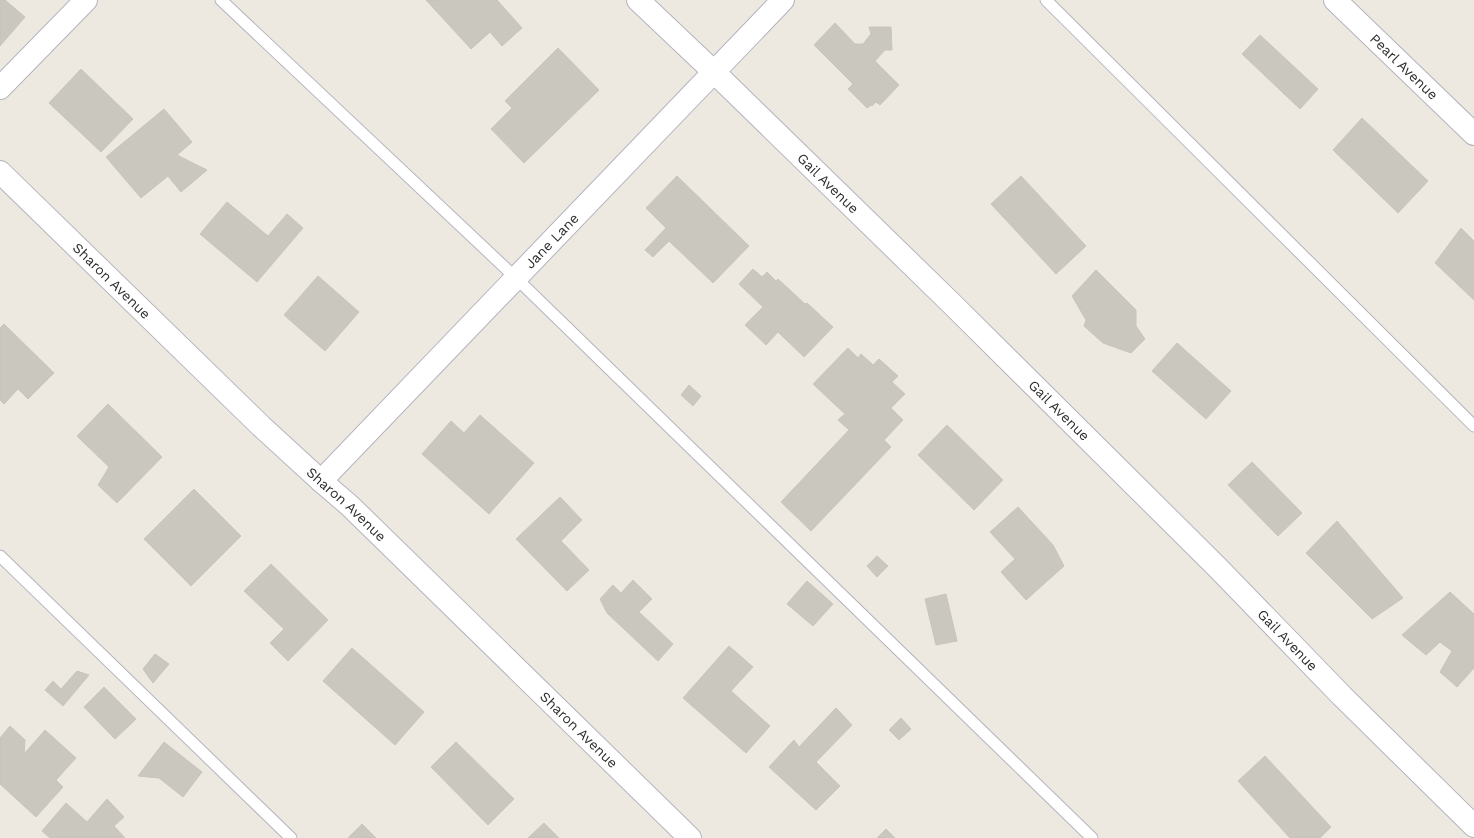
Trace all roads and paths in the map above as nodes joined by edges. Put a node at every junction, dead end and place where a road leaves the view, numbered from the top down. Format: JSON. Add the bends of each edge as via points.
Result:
{"nodes":[{"id":1,"x":86,"y":0,"type":"edge"},
{"id":2,"x":221,"y":0,"type":"edge"},
{"id":3,"x":638,"y":0,"type":"edge"},
{"id":4,"x":783,"y":0,"type":"edge"},
{"id":5,"x":1046,"y":0,"type":"edge"},
{"id":6,"x":1334,"y":0,"type":"edge"},
{"id":7,"x":714,"y":72,"type":"junction"},
{"id":8,"x":0,"y":88,"type":"edge"},
{"id":9,"x":1474,"y":134,"type":"edge"},
{"id":10,"x":0,"y":172,"type":"edge"},
{"id":11,"x":516,"y":278,"type":"junction"},
{"id":12,"x":1474,"y":426,"type":"edge"},
{"id":13,"x":321,"y":481,"type":"junction"},
{"id":14,"x":0,"y":556,"type":"edge"},
{"id":15,"x":1474,"y":826,"type":"edge"},
{"id":16,"x":291,"y":838,"type":"edge"},
{"id":17,"x":690,"y":838,"type":"edge"},
{"id":18,"x":1092,"y":838,"type":"edge"}],
"edges":[{"from":1,"to":8,"type":"street"},
{"from":2,"to":11,"type":"lane"},
{"from":3,"to":7,"type":"street","name":"Gail Avenue"},
{"from":4,"to":7,"type":"street","name":"Jane Lane"},
{"from":5,"to":12,"type":"lane"},
{"from":6,"to":9,"type":"street","name":"Pearl Avenue"},
{"from":7,"to":11,"type":"street","name":"Jane Lane"},
{"from":7,"to":15,"type":"street","name":"Gail Avenue","via":[[1218,568],[1342,696]]},
{"from":10,"to":13,"type":"street","name":"Sharon Avenue"},
{"from":11,"to":13,"type":"street","name":"Jane Lane"},
{"from":11,"to":18,"type":"lane"},
{"from":13,"to":17,"type":"street","name":"Sharon Avenue","via":[[349,505]]},
{"from":14,"to":16,"type":"lane"}]}
